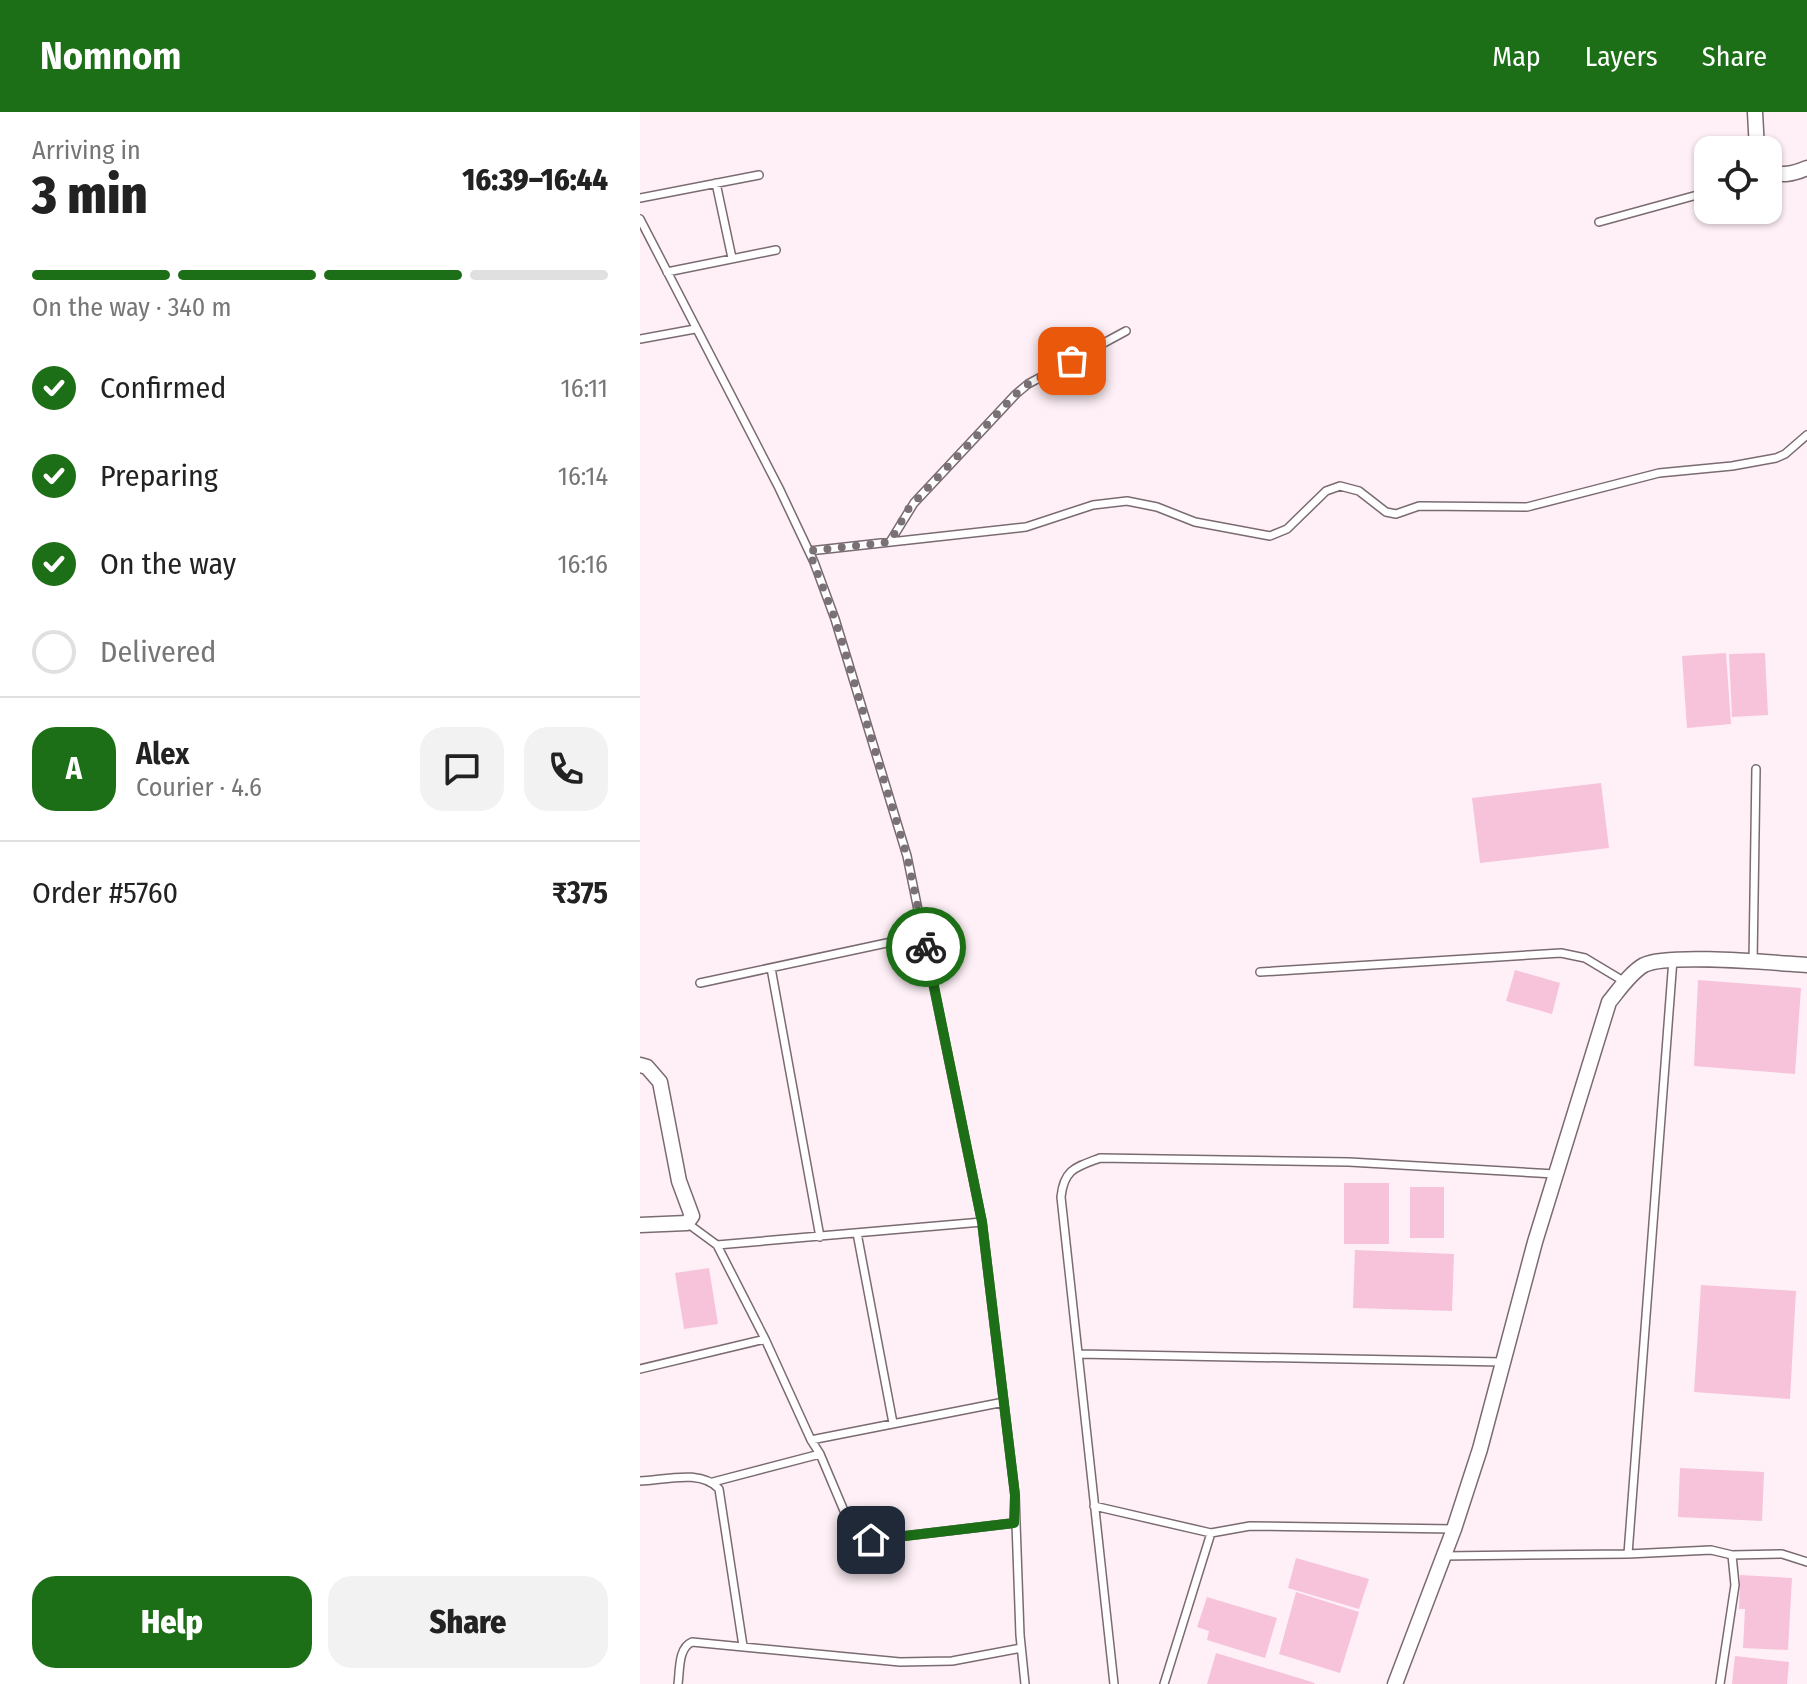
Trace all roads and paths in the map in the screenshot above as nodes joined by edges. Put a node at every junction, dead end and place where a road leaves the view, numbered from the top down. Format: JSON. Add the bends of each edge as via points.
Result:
{"nodes":[{"id":1,"x":1755,"y":112,"type":"edge"},
{"id":2,"x":1756,"y":136,"type":"edge"},
{"id":3,"x":1807,"y":168,"type":"edge"},
{"id":4,"x":1782,"y":173,"type":"edge"},
{"id":5,"x":759,"y":175,"type":"dead end"},
{"id":6,"x":716,"y":183,"type":"junction"},
{"id":7,"x":1694,"y":196,"type":"edge"},
{"id":8,"x":640,"y":198,"type":"edge"},
{"id":9,"x":640,"y":219,"type":"edge"},
{"id":10,"x":1599,"y":222,"type":"dead end"},
{"id":11,"x":776,"y":250,"type":"dead end"},
{"id":12,"x":732,"y":258,"type":"junction"},
{"id":13,"x":667,"y":272,"type":"junction"},
{"id":14,"x":695,"y":329,"type":"junction"},
{"id":15,"x":1126,"y":331,"type":"dead end"},
{"id":16,"x":640,"y":339,"type":"edge"},
{"id":17,"x":1807,"y":435,"type":"edge"},
{"id":18,"x":890,"y":542,"type":"junction"},
{"id":19,"x":809,"y":551,"type":"junction"},
{"id":20,"x":1756,"y":769,"type":"dead end"},
{"id":21,"x":924,"y":935,"type":"junction"},
{"id":22,"x":1673,"y":959,"type":"junction"},
{"id":23,"x":1753,"y":962,"type":"junction"},
{"id":24,"x":1807,"y":965,"type":"edge"},
{"id":25,"x":771,"y":968,"type":"junction"},
{"id":26,"x":1260,"y":972,"type":"dead end"},
{"id":27,"x":1625,"y":982,"type":"junction"},
{"id":28,"x":700,"y":983,"type":"dead end"},
{"id":29,"x":640,"y":1065,"type":"edge"},
{"id":30,"x":1555,"y":1174,"type":"junction"},
{"id":31,"x":982,"y":1222,"type":"junction"},
{"id":32,"x":687,"y":1223,"type":"junction"},
{"id":33,"x":640,"y":1225,"type":"edge"},
{"id":34,"x":857,"y":1233,"type":"junction"},
{"id":35,"x":820,"y":1237,"type":"junction"},
{"id":36,"x":717,"y":1245,"type":"junction"},
{"id":37,"x":765,"y":1339,"type":"junction"},
{"id":38,"x":1078,"y":1354,"type":"junction"},
{"id":39,"x":1503,"y":1362,"type":"junction"},
{"id":40,"x":640,"y":1369,"type":"edge"},
{"id":41,"x":1004,"y":1402,"type":"junction"},
{"id":42,"x":893,"y":1423,"type":"junction"},
{"id":43,"x":811,"y":1440,"type":"junction"},
{"id":44,"x":820,"y":1454,"type":"junction"},
{"id":45,"x":640,"y":1481,"type":"edge"},
{"id":46,"x":713,"y":1482,"type":"junction"},
{"id":47,"x":1094,"y":1506,"type":"junction"},
{"id":48,"x":1014,"y":1523,"type":"junction"},
{"id":49,"x":1454,"y":1529,"type":"junction"},
{"id":50,"x":1211,"y":1533,"type":"junction"},
{"id":51,"x":1628,"y":1554,"type":"junction"},
{"id":52,"x":1732,"y":1555,"type":"junction"},
{"id":53,"x":1442,"y":1556,"type":"junction"},
{"id":54,"x":1807,"y":1562,"type":"edge"},
{"id":55,"x":743,"y":1646,"type":"junction"},
{"id":56,"x":1021,"y":1648,"type":"junction"},
{"id":57,"x":678,"y":1684,"type":"edge"},
{"id":58,"x":1025,"y":1684,"type":"edge"},
{"id":59,"x":1114,"y":1684,"type":"edge"},
{"id":60,"x":1164,"y":1684,"type":"edge"},
{"id":61,"x":1395,"y":1684,"type":"edge"},
{"id":62,"x":1720,"y":1684,"type":"edge"}],
"edges":[{"from":1,"to":2,"type":"street"},
{"from":3,"to":4,"type":"street"},
{"from":5,"to":6,"type":"lane"},
{"from":6,"to":8,"type":"lane"},
{"from":6,"to":12,"type":"lane"},
{"from":7,"to":10,"type":"lane"},
{"from":9,"to":13,"type":"lane"},
{"from":11,"to":12,"type":"lane"},
{"from":12,"to":13,"type":"lane"},
{"from":13,"to":14,"type":"lane"},
{"from":14,"to":16,"type":"lane"},
{"from":14,"to":19,"type":"lane"},
{"from":15,"to":18,"type":"lane","via":[[1016,394],[909,508]]},
{"from":17,"to":18,"type":"lane","via":[[1776,458],[1659,473],[1527,507],[1419,506],[1396,514],[1359,491],[1340,486],[1326,491],[1287,529],[1270,536],[1195,522],[1127,501],[1093,505],[1026,527]]},
{"from":18,"to":19,"type":"lane"},
{"from":19,"to":21,"type":"lane","via":[[903,842]]},
{"from":20,"to":23,"type":"lane"},
{"from":21,"to":25,"type":"lane"},
{"from":21,"to":31,"type":"lane"},
{"from":22,"to":23,"type":"street"},
{"from":22,"to":27,"type":"street","via":[[1644,965]]},
{"from":22,"to":51,"type":"lane"},
{"from":23,"to":24,"type":"street"},
{"from":25,"to":28,"type":"lane"},
{"from":25,"to":35,"type":"lane"},
{"from":26,"to":27,"type":"lane","via":[[1561,953],[1585,958]]},
{"from":27,"to":30,"type":"street","via":[[1609,1002]]},
{"from":29,"to":32,"type":"street","via":[[660,1082],[676,1168],[692,1216]]},
{"from":30,"to":38,"type":"lane","via":[[1349,1162],[1100,1158],[1081,1165],[1063,1182],[1061,1197]]},
{"from":30,"to":39,"type":"street"},
{"from":31,"to":34,"type":"lane"},
{"from":31,"to":41,"type":"lane"},
{"from":32,"to":33,"type":"street"},
{"from":32,"to":36,"type":"lane"},
{"from":34,"to":35,"type":"lane"},
{"from":34,"to":42,"type":"lane"},
{"from":35,"to":36,"type":"lane"},
{"from":36,"to":37,"type":"lane"},
{"from":37,"to":40,"type":"lane"},
{"from":37,"to":43,"type":"lane"},
{"from":38,"to":39,"type":"lane"},
{"from":38,"to":47,"type":"lane"},
{"from":39,"to":49,"type":"street"},
{"from":41,"to":42,"type":"lane"},
{"from":41,"to":48,"type":"lane"},
{"from":42,"to":43,"type":"lane"},
{"from":43,"to":44,"type":"lane"},
{"from":44,"to":46,"type":"lane"},
{"from":44,"to":48,"type":"lane","via":[[847,1521],[861,1538]]},
{"from":45,"to":46,"type":"lane","via":[[702,1477]]},
{"from":46,"to":55,"type":"lane","via":[[719,1489]]},
{"from":47,"to":50,"type":"lane"},
{"from":47,"to":59,"type":"lane"},
{"from":48,"to":56,"type":"lane"},
{"from":49,"to":50,"type":"lane","via":[[1250,1526]]},
{"from":49,"to":53,"type":"street"},
{"from":50,"to":60,"type":"lane"},
{"from":51,"to":52,"type":"lane","via":[[1711,1550]]},
{"from":51,"to":53,"type":"lane"},
{"from":52,"to":54,"type":"lane","via":[[1782,1554]]},
{"from":52,"to":62,"type":"lane","via":[[1735,1585]]},
{"from":53,"to":61,"type":"street"},
{"from":55,"to":56,"type":"lane","via":[[920,1662]]},
{"from":55,"to":57,"type":"lane","via":[[688,1643]]},
{"from":56,"to":58,"type":"lane"}]}
